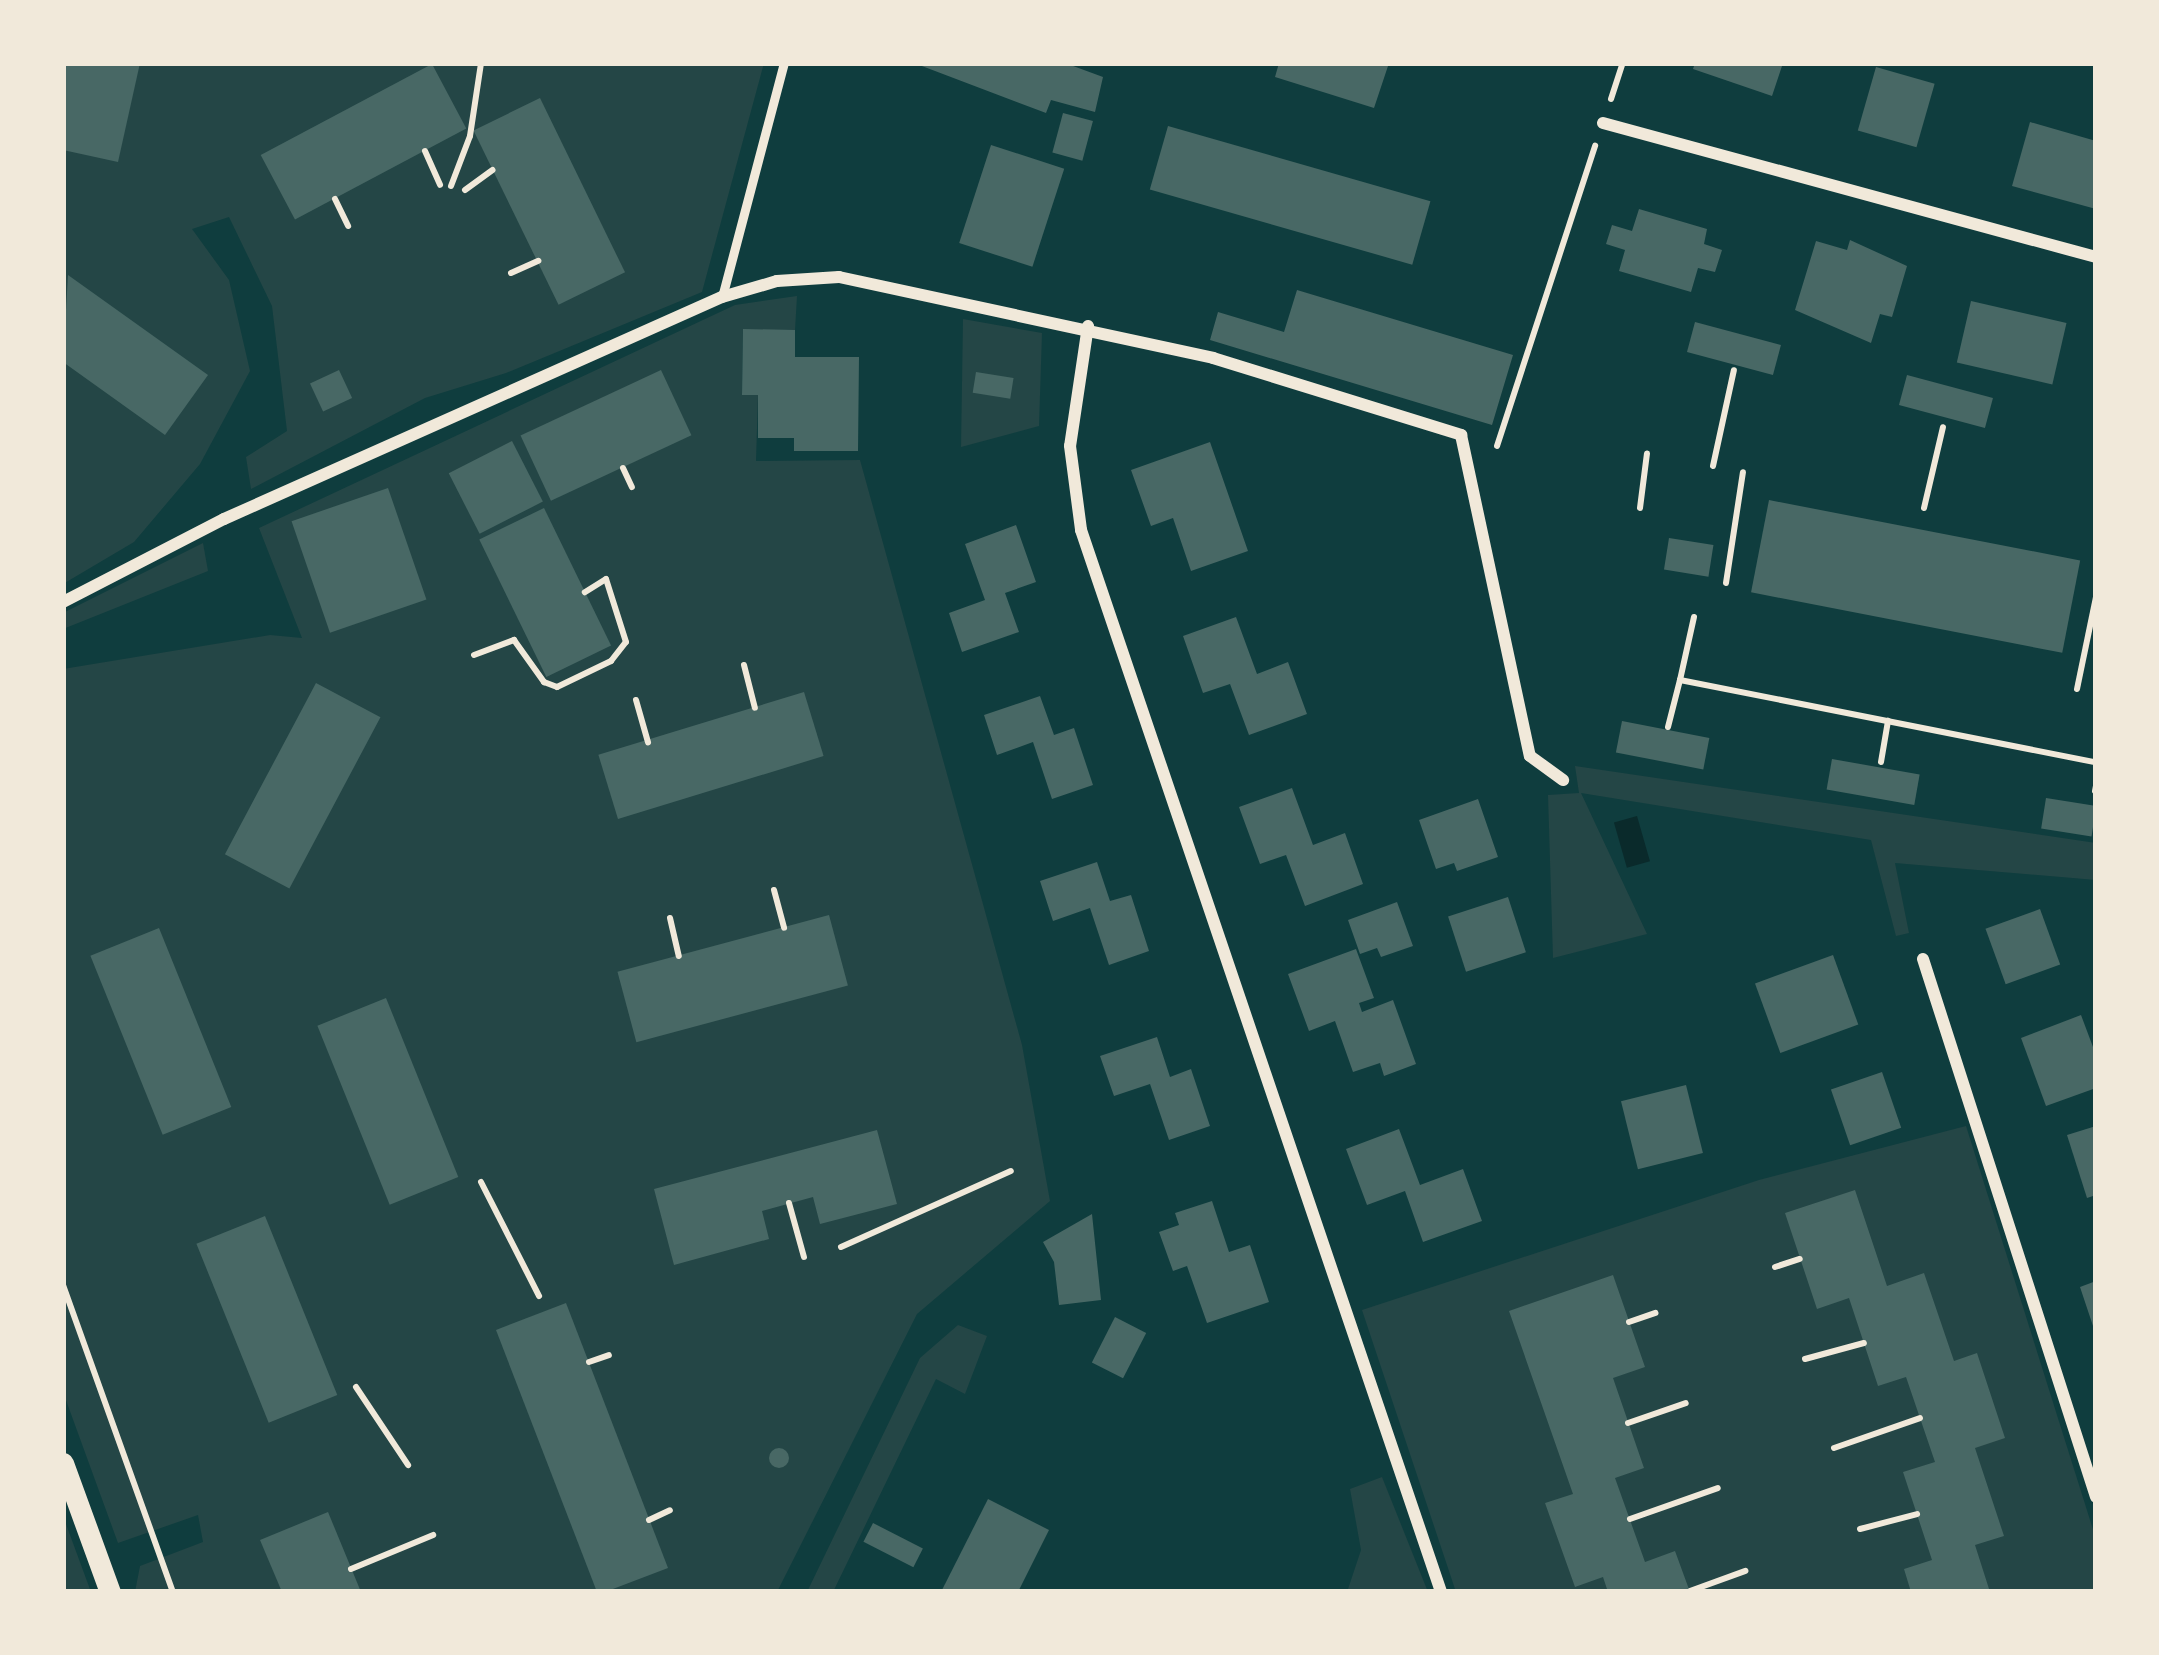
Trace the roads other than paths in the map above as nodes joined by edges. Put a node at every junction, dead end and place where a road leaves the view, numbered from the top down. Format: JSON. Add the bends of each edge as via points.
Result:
{"nodes":[{"id":1,"x":784,"y":63,"type":"edge"},
{"id":2,"x":1603,"y":123,"type":"road end"},
{"id":3,"x":2096,"y":257,"type":"edge"},
{"id":4,"x":722,"y":297,"type":"junction"},
{"id":5,"x":1088,"y":326,"type":"junction"},
{"id":6,"x":63,"y":602,"type":"edge"},
{"id":7,"x":1563,"y":780,"type":"dead end"},
{"id":8,"x":1922,"y":959,"type":"dead end"},
{"id":9,"x":63,"y":1463,"type":"edge"},
{"id":10,"x":2096,"y":1497,"type":"edge"},
{"id":11,"x":110,"y":1592,"type":"edge"},
{"id":12,"x":1441,"y":1592,"type":"edge"}],
"edges":[{"from":1,"to":4,"type":"lane"},
{"from":2,"to":3,"type":"street"},
{"from":4,"to":5,"type":"street","via":[[777,280],[839,277]]},
{"from":4,"to":6,"type":"street","via":[[224,519]]},
{"from":5,"to":7,"type":"street","via":[[1462,435],[1530,756]]},
{"from":5,"to":12,"type":"street","via":[[1070,446],[1081,530]]},
{"from":8,"to":10,"type":"street"},
{"from":9,"to":11,"type":"street"}]}
